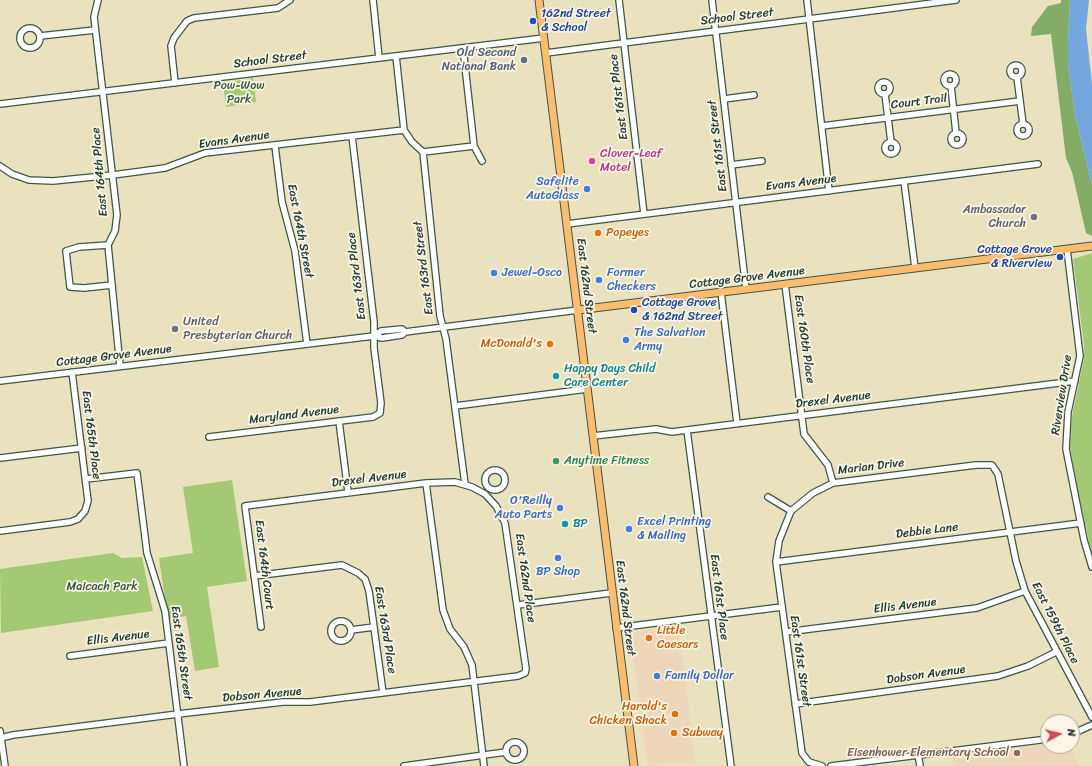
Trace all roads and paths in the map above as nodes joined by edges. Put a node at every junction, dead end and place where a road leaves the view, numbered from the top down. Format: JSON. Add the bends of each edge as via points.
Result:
{"nodes":[{"id":1,"x":98,"y":0,"type":"edge"},
{"id":2,"x":290,"y":0,"type":"edge"},
{"id":3,"x":373,"y":0,"type":"edge"},
{"id":4,"x":539,"y":0,"type":"edge"},
{"id":5,"x":619,"y":0,"type":"edge"},
{"id":6,"x":712,"y":0,"type":"edge"},
{"id":7,"x":807,"y":0,"type":"edge"},
{"id":8,"x":956,"y":0,"type":"edge"},
{"id":9,"x":810,"y":18,"type":"junction"},
{"id":10,"x":95,"y":30,"type":"junction"},
{"id":11,"x":716,"y":31,"type":"junction"},
{"id":12,"x":40,"y":36,"type":"dead end"},
{"id":13,"x":544,"y":38,"type":"junction"},
{"id":14,"x":624,"y":42,"type":"junction"},
{"id":15,"x":463,"y":48,"type":"junction"},
{"id":16,"x":546,"y":54,"type":"junction"},
{"id":17,"x":396,"y":56,"type":"junction"},
{"id":18,"x":379,"y":58,"type":"junction"},
{"id":19,"x":1017,"y":77,"type":"dead end"},
{"id":20,"x":175,"y":83,"type":"junction"},
{"id":21,"x":951,"y":86,"type":"dead end"},
{"id":22,"x":103,"y":92,"type":"junction"},
{"id":23,"x":885,"y":94,"type":"dead end"},
{"id":24,"x":754,"y":95,"type":"dead end"},
{"id":25,"x":724,"y":99,"type":"junction"},
{"id":26,"x":1020,"y":101,"type":"junction"},
{"id":27,"x":0,"y":104,"type":"edge"},
{"id":28,"x":954,"y":109,"type":"junction"},
{"id":29,"x":888,"y":117,"type":"junction"},
{"id":30,"x":1023,"y":124,"type":"dead end"},
{"id":31,"x":822,"y":126,"type":"junction"},
{"id":32,"x":404,"y":130,"type":"junction"},
{"id":33,"x":956,"y":133,"type":"dead end"},
{"id":34,"x":352,"y":136,"type":"junction"},
{"id":35,"x":891,"y":142,"type":"dead end"},
{"id":36,"x":275,"y":146,"type":"junction"},
{"id":37,"x":474,"y":146,"type":"junction"},
{"id":38,"x":422,"y":152,"type":"junction"},
{"id":39,"x":482,"y":161,"type":"dead end"},
{"id":40,"x":762,"y":161,"type":"dead end"},
{"id":41,"x":1038,"y":164,"type":"dead end"},
{"id":42,"x":732,"y":165,"type":"junction"},
{"id":43,"x":0,"y":166,"type":"edge"},
{"id":44,"x":113,"y":175,"type":"junction"},
{"id":45,"x":904,"y":181,"type":"junction"},
{"id":46,"x":829,"y":191,"type":"junction"},
{"id":47,"x":736,"y":203,"type":"junction"},
{"id":48,"x":644,"y":214,"type":"junction"},
{"id":49,"x":567,"y":224,"type":"junction"},
{"id":50,"x":108,"y":245,"type":"junction"},
{"id":51,"x":1092,"y":246,"type":"edge"},
{"id":52,"x":1067,"y":249,"type":"junction"},
{"id":53,"x":915,"y":268,"type":"junction"},
{"id":54,"x":785,"y":284,"type":"junction"},
{"id":55,"x":112,"y":285,"type":"junction"},
{"id":56,"x":746,"y":289,"type":"junction"},
{"id":57,"x":721,"y":292,"type":"junction"},
{"id":58,"x":578,"y":310,"type":"junction"},
{"id":59,"x":443,"y":327,"type":"junction"},
{"id":60,"x":374,"y":336,"type":"junction"},
{"id":61,"x":307,"y":344,"type":"junction"},
{"id":62,"x":120,"y":366,"type":"junction"},
{"id":63,"x":72,"y":372,"type":"junction"},
{"id":64,"x":0,"y":381,"type":"edge"},
{"id":65,"x":1076,"y":381,"type":"junction"},
{"id":66,"x":587,"y":389,"type":"junction"},
{"id":67,"x":455,"y":406,"type":"junction"},
{"id":68,"x":380,"y":413,"type":"joint"},
{"id":69,"x":803,"y":415,"type":"junction"},
{"id":70,"x":339,"y":421,"type":"junction"},
{"id":71,"x":737,"y":423,"type":"junction"},
{"id":72,"x":687,"y":430,"type":"junction"},
{"id":73,"x":593,"y":436,"type":"junction"},
{"id":74,"x":209,"y":437,"type":"dead end"},
{"id":75,"x":82,"y":448,"type":"junction"},
{"id":76,"x":0,"y":458,"type":"edge"},
{"id":77,"x":992,"y":465,"type":"joint"},
{"id":78,"x":86,"y":479,"type":"junction"},
{"id":79,"x":426,"y":483,"type":"junction"},
{"id":80,"x":833,"y":483,"type":"junction"},
{"id":81,"x":465,"y":484,"type":"junction"},
{"id":82,"x":489,"y":488,"type":"dead end"},
{"id":83,"x":348,"y":492,"type":"junction"},
{"id":84,"x":485,"y":494,"type":"junction"},
{"id":85,"x":768,"y":497,"type":"dead end"},
{"id":86,"x":245,"y":506,"type":"joint"},
{"id":87,"x":791,"y":511,"type":"junction"},
{"id":88,"x":1081,"y":523,"type":"junction"},
{"id":89,"x":0,"y":532,"type":"edge"},
{"id":90,"x":1010,"y":532,"type":"junction"},
{"id":91,"x":776,"y":562,"type":"junction"},
{"id":92,"x":1092,"y":567,"type":"edge"},
{"id":93,"x":254,"y":576,"type":"junction"},
{"id":94,"x":1025,"y":591,"type":"junction"},
{"id":95,"x":611,"y":593,"type":"junction"},
{"id":96,"x":518,"y":605,"type":"junction"},
{"id":97,"x":782,"y":607,"type":"junction"},
{"id":98,"x":711,"y":616,"type":"junction"},
{"id":99,"x":261,"y":627,"type":"dead end"},
{"id":100,"x":374,"y":627,"type":"junction"},
{"id":101,"x":616,"y":628,"type":"junction"},
{"id":102,"x":351,"y":630,"type":"dead end"},
{"id":103,"x":786,"y":632,"type":"junction"},
{"id":104,"x":169,"y":643,"type":"junction"},
{"id":105,"x":1056,"y":652,"type":"junction"},
{"id":106,"x":70,"y":656,"type":"dead end"},
{"id":107,"x":525,"y":673,"type":"joint"},
{"id":108,"x":474,"y":681,"type":"junction"},
{"id":109,"x":383,"y":693,"type":"junction"},
{"id":110,"x":795,"y":704,"type":"junction"},
{"id":111,"x":178,"y":714,"type":"junction"},
{"id":112,"x":1092,"y":717,"type":"edge"},
{"id":113,"x":1092,"y":725,"type":"edge"},
{"id":114,"x":1080,"y":730,"type":"edge"},
{"id":115,"x":0,"y":731,"type":"edge"},
{"id":116,"x":0,"y":738,"type":"edge"},
{"id":117,"x":1040,"y":740,"type":"edge"},
{"id":118,"x":506,"y":752,"type":"dead end"},
{"id":119,"x":918,"y":754,"type":"junction"},
{"id":120,"x":483,"y":755,"type":"junction"},
{"id":121,"x":5,"y":766,"type":"edge"},
{"id":122,"x":184,"y":766,"type":"edge"},
{"id":123,"x":404,"y":766,"type":"edge"},
{"id":124,"x":484,"y":766,"type":"edge"},
{"id":125,"x":634,"y":766,"type":"edge"},
{"id":126,"x":730,"y":766,"type":"edge"},
{"id":127,"x":822,"y":766,"type":"edge"},
{"id":128,"x":832,"y":766,"type":"edge"},
{"id":129,"x":920,"y":766,"type":"edge"}],
"edges":[{"from":1,"to":10,"type":"street","name":"East 164th Place","via":[[94,11]]},
{"from":2,"to":20,"type":"street","via":[[278,8],[187,21],[171,46]]},
{"from":3,"to":18,"type":"street"},
{"from":4,"to":13,"type":"main road","name":"East 162nd Street"},
{"from":5,"to":14,"type":"street","name":"East 161st Place"},
{"from":6,"to":11,"type":"street","name":"East 161st Street"},
{"from":7,"to":9,"type":"street"},
{"from":8,"to":9,"type":"street","name":"School Street"},
{"from":9,"to":11,"type":"street","name":"School Street"},
{"from":9,"to":31,"type":"street"},
{"from":10,"to":12,"type":"street"},
{"from":10,"to":22,"type":"street","name":"East 164th Place"},
{"from":11,"to":14,"type":"street","name":"School Street"},
{"from":11,"to":25,"type":"street","name":"East 161st Street"},
{"from":13,"to":15,"type":"street","name":"School Street"},
{"from":13,"to":16,"type":"main road","name":"East 162nd Street"},
{"from":14,"to":16,"type":"street","name":"School Street"},
{"from":14,"to":48,"type":"street","name":"East 161st Place"},
{"from":15,"to":17,"type":"street","name":"School Street"},
{"from":15,"to":37,"type":"street"},
{"from":16,"to":49,"type":"main road","name":"East 162nd Street"},
{"from":17,"to":18,"type":"street","name":"School Street"},
{"from":17,"to":32,"type":"street"},
{"from":18,"to":20,"type":"street","name":"School Street"},
{"from":19,"to":26,"type":"street"},
{"from":20,"to":22,"type":"street","name":"School Street"},
{"from":21,"to":28,"type":"street"},
{"from":22,"to":27,"type":"street","name":"School Street"},
{"from":22,"to":44,"type":"street","name":"East 164th Place"},
{"from":23,"to":29,"type":"street"},
{"from":24,"to":25,"type":"street"},
{"from":25,"to":42,"type":"street","name":"East 161st Street"},
{"from":26,"to":28,"type":"street","name":"Court Trail"},
{"from":26,"to":30,"type":"street"},
{"from":28,"to":29,"type":"street","name":"Court Trail"},
{"from":28,"to":33,"type":"street"},
{"from":29,"to":31,"type":"street","name":"Court Trail"},
{"from":29,"to":35,"type":"street"},
{"from":31,"to":46,"type":"street"},
{"from":32,"to":34,"type":"street","name":"Evans Avenue"},
{"from":32,"to":38,"type":"street"},
{"from":34,"to":36,"type":"street","name":"Evans Avenue"},
{"from":34,"to":60,"type":"street","name":"East 163rd Place"},
{"from":36,"to":44,"type":"street","name":"Evans Avenue","via":[[206,153],[174,165]]},
{"from":36,"to":61,"type":"street","name":"East 164th Street","via":[[282,202],[295,251]]},
{"from":37,"to":38,"type":"street"},
{"from":37,"to":39,"type":"street"},
{"from":38,"to":59,"type":"street","name":"East 163rd Street"},
{"from":40,"to":42,"type":"street"},
{"from":41,"to":45,"type":"street","name":"Evans Avenue"},
{"from":42,"to":47,"type":"street","name":"East 161st Street"},
{"from":43,"to":44,"type":"street","name":"Evans Avenue","via":[[29,180],[42,182]]},
{"from":44,"to":50,"type":"street","name":"East 164th Place","via":[[117,215],[115,231]]},
{"from":45,"to":46,"type":"street","name":"Evans Avenue"},
{"from":45,"to":53,"type":"street"},
{"from":46,"to":47,"type":"street","name":"Evans Avenue"},
{"from":47,"to":48,"type":"street","name":"Evans Avenue"},
{"from":47,"to":56,"type":"street","name":"East 161st Street"},
{"from":48,"to":49,"type":"street","name":"Evans Avenue"},
{"from":49,"to":58,"type":"main road","name":"East 162nd Street"},
{"from":50,"to":55,"type":"street","name":"East 164th Place"},
{"from":50,"to":55,"type":"street","via":[[79,247],[66,251],[70,287]]},
{"from":51,"to":52,"type":"main road","name":"Cottage Grove Avenue"},
{"from":52,"to":53,"type":"main road","name":"Cottage Grove Avenue"},
{"from":52,"to":65,"type":"street","name":"Riverview Drive","via":[[1080,343],[1080,364]]},
{"from":53,"to":54,"type":"main road","name":"Cottage Grove Avenue"},
{"from":54,"to":56,"type":"main road","name":"Cottage Grove Avenue"},
{"from":54,"to":69,"type":"street","name":"East 160th Place"},
{"from":55,"to":62,"type":"street","name":"East 164th Place"},
{"from":56,"to":57,"type":"main road","name":"Cottage Grove Avenue"},
{"from":57,"to":58,"type":"main road","name":"Cottage Grove Avenue"},
{"from":57,"to":71,"type":"street"},
{"from":58,"to":59,"type":"street","name":"Cottage Grove Avenue"},
{"from":58,"to":66,"type":"main road","name":"East 162nd Street"},
{"from":59,"to":60,"type":"street","name":"Cottage Grove Avenue","via":[[382,338]]},
{"from":59,"to":67,"type":"street","name":"East 163rd Street"},
{"from":60,"to":61,"type":"street","name":"Cottage Grove Avenue"},
{"from":60,"to":68,"type":"street","name":"East 163rd Place"},
{"from":61,"to":62,"type":"street","name":"Cottage Grove Avenue"},
{"from":62,"to":63,"type":"street","name":"Cottage Grove Avenue"},
{"from":63,"to":64,"type":"street","name":"Cottage Grove Avenue"},
{"from":63,"to":75,"type":"street","name":"East 165th Place"},
{"from":65,"to":69,"type":"street","name":"Drexel Avenue"},
{"from":65,"to":88,"type":"street","name":"Riverview Drive","via":[[1066,425],[1066,449]]},
{"from":66,"to":67,"type":"street"},
{"from":66,"to":73,"type":"main road","name":"East 162nd Street"},
{"from":67,"to":81,"type":"street","name":"East 163rd Street"},
{"from":68,"to":70,"type":"street","name":"Maryland Avenue","via":[[373,417]]},
{"from":69,"to":71,"type":"street","name":"Drexel Avenue"},
{"from":69,"to":80,"type":"street","name":"East 160th Place","via":[[804,434],[828,465]]},
{"from":70,"to":74,"type":"street","name":"Maryland Avenue"},
{"from":70,"to":83,"type":"street"},
{"from":71,"to":72,"type":"street","name":"Drexel Avenue"},
{"from":72,"to":73,"type":"street","name":"Drexel Avenue","via":[[672,432],[656,428]]},
{"from":72,"to":98,"type":"street","name":"East 161st Place"},
{"from":73,"to":95,"type":"main road","name":"East 162nd Street"},
{"from":75,"to":76,"type":"street"},
{"from":75,"to":78,"type":"street","name":"East 165th Place"},
{"from":77,"to":80,"type":"street","name":"Marian Drive"},
{"from":77,"to":90,"type":"street","name":"East 159th Place","via":[[998,474]]},
{"from":78,"to":89,"type":"street","name":"East 165th Place","via":[[88,501],[85,511],[78,519]]},
{"from":78,"to":104,"type":"street","name":"East 165th Street","via":[[137,473],[148,553],[163,603]]},
{"from":79,"to":81,"type":"street","name":"Drexel Avenue","via":[[447,481]]},
{"from":79,"to":83,"type":"street","name":"Drexel Avenue"},
{"from":79,"to":108,"type":"street","via":[[443,610],[450,629],[468,656]]},
{"from":80,"to":87,"type":"street","name":"Marian Drive","via":[[813,493]]},
{"from":81,"to":84,"type":"street","name":"Drexel Avenue"},
{"from":82,"to":84,"type":"street"},
{"from":83,"to":86,"type":"street","name":"Drexel Avenue"},
{"from":84,"to":96,"type":"street","name":"East 162nd Place","via":[[496,506],[505,523]]},
{"from":85,"to":87,"type":"street"},
{"from":86,"to":93,"type":"street","name":"East 164th Court"},
{"from":87,"to":91,"type":"street","name":"Marian Drive","via":[[779,541]]},
{"from":88,"to":90,"type":"street","name":"Debbie Lane"},
{"from":88,"to":92,"type":"street","name":"Riverview Drive"},
{"from":90,"to":91,"type":"street","name":"Debbie Lane"},
{"from":90,"to":94,"type":"street","name":"East 159th Place"},
{"from":91,"to":97,"type":"street","name":"East 161st Street"},
{"from":93,"to":99,"type":"street","name":"East 164th Court"},
{"from":93,"to":100,"type":"street","name":"East 163rd Place","via":[[342,565],[358,573],[368,585]]},
{"from":94,"to":103,"type":"street","name":"Ellis Avenue","via":[[977,608]]},
{"from":94,"to":105,"type":"street","name":"East 159th Place"},
{"from":95,"to":96,"type":"street"},
{"from":95,"to":101,"type":"main road","name":"East 162nd Street"},
{"from":96,"to":107,"type":"street","name":"East 162nd Place"},
{"from":97,"to":98,"type":"street"},
{"from":97,"to":103,"type":"street","name":"East 161st Street"},
{"from":98,"to":101,"type":"street"},
{"from":98,"to":126,"type":"street","name":"East 161st Place"},
{"from":100,"to":102,"type":"street"},
{"from":100,"to":109,"type":"street","name":"East 163rd Place"},
{"from":101,"to":125,"type":"main road","name":"East 162nd Street"},
{"from":103,"to":110,"type":"street","name":"East 161st Street"},
{"from":104,"to":106,"type":"street","name":"Ellis Avenue"},
{"from":104,"to":111,"type":"street","name":"East 165th Street"},
{"from":105,"to":110,"type":"street","name":"Dobson Avenue","via":[[1028,666],[998,676]]},
{"from":105,"to":112,"type":"street","name":"East 159th Place"},
{"from":107,"to":108,"type":"street","name":"Dobson Avenue"},
{"from":108,"to":109,"type":"street","name":"Dobson Avenue"},
{"from":108,"to":120,"type":"street"},
{"from":109,"to":111,"type":"street","name":"Dobson Avenue"},
{"from":110,"to":127,"type":"street","name":"East 161st Street","via":[[802,753],[809,762]]},
{"from":111,"to":116,"type":"street","name":"Dobson Avenue"},
{"from":111,"to":122,"type":"street","name":"East 165th Street"},
{"from":113,"to":114,"type":"street"},
{"from":115,"to":116,"type":"street"},
{"from":116,"to":121,"type":"street"},
{"from":117,"to":119,"type":"street"},
{"from":118,"to":120,"type":"street"},
{"from":119,"to":128,"type":"street"},
{"from":119,"to":129,"type":"street"},
{"from":120,"to":123,"type":"street"},
{"from":120,"to":124,"type":"street"}]}
